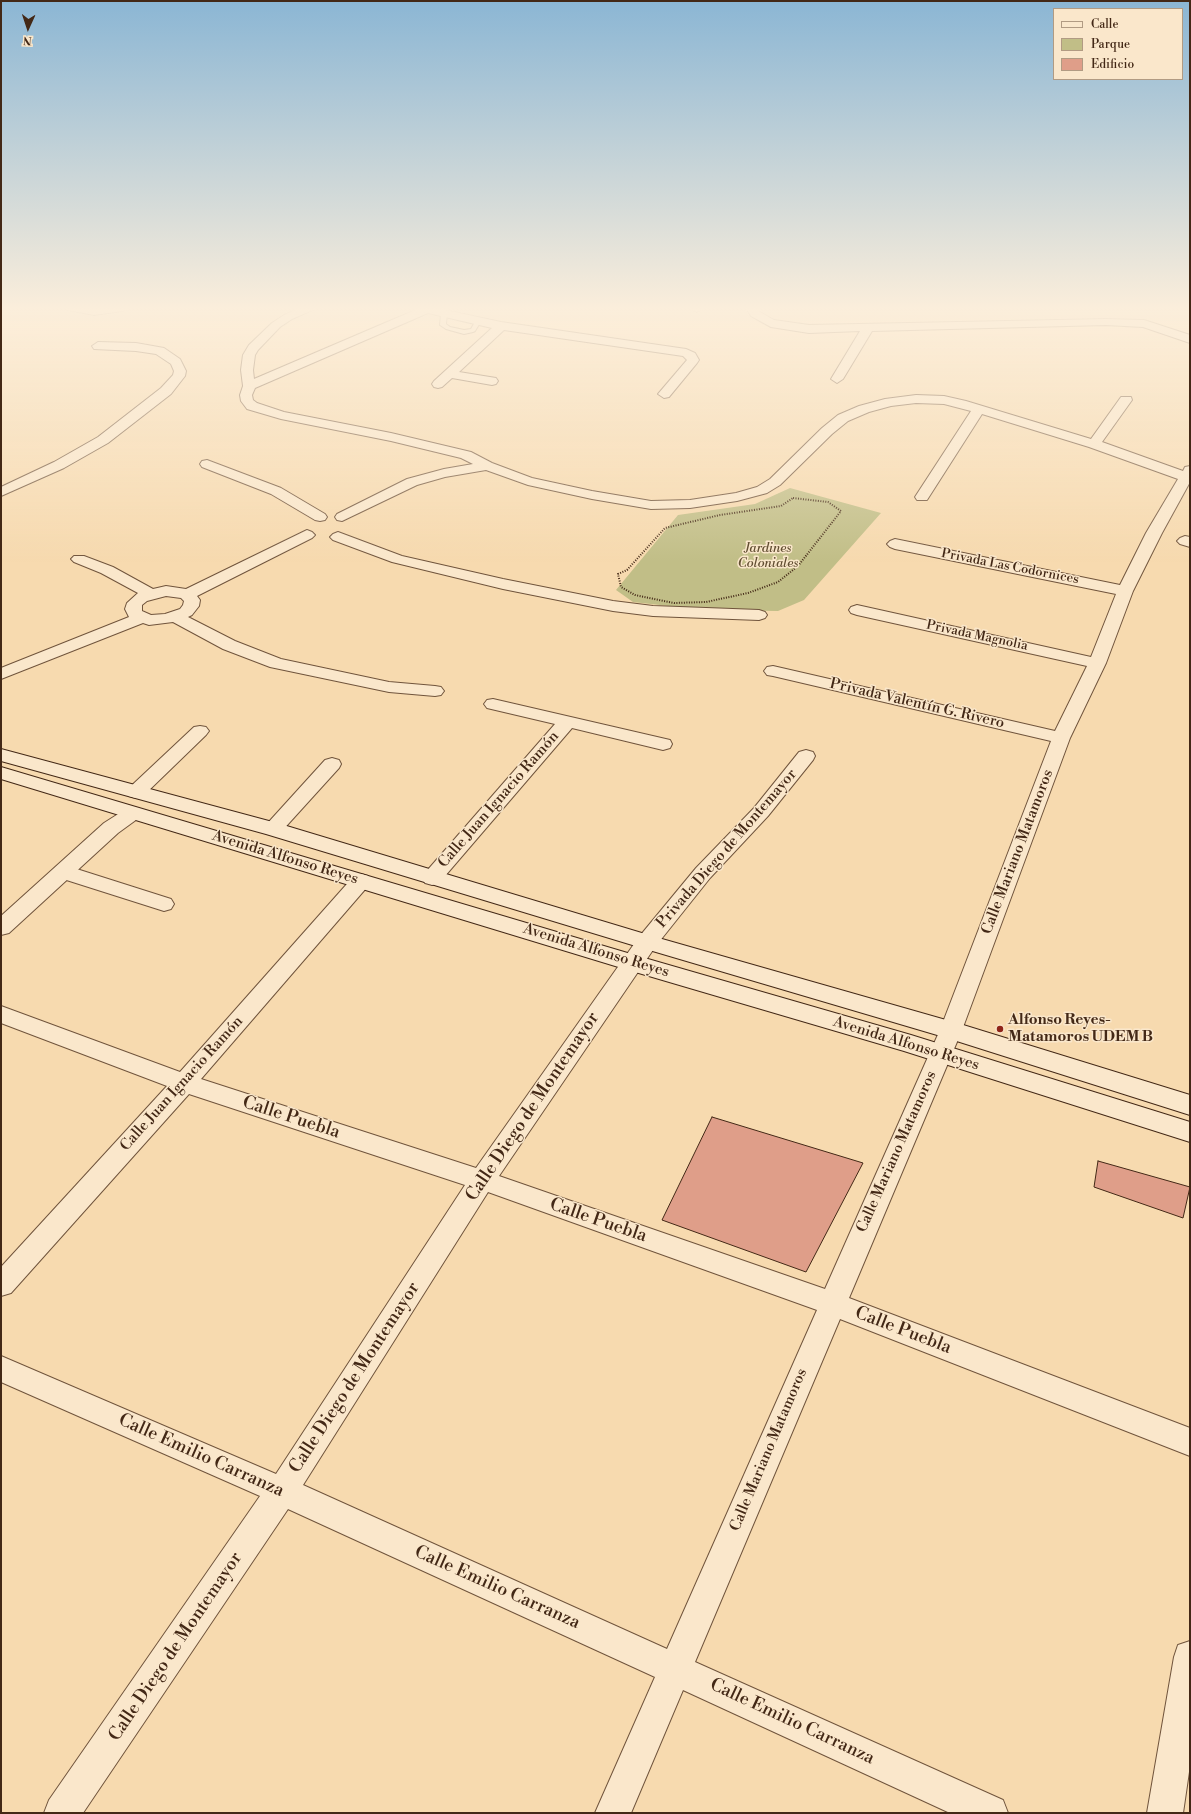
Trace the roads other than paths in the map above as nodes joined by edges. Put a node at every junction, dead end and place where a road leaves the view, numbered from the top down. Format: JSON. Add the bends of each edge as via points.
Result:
{"nodes":[{"id":1,"x":164,"y":393,"type":"edge"},
{"id":2,"x":247,"y":393,"type":"edge"},
{"id":3,"x":1126,"y":400,"type":"dead end"},
{"id":4,"x":978,"y":410,"type":"junction"},
{"id":5,"x":1094,"y":444,"type":"junction"},
{"id":6,"x":425,"y":457,"type":"junction"},
{"id":7,"x":207,"y":464,"type":"dead end"},
{"id":8,"x":487,"y":466,"type":"junction"},
{"id":9,"x":1,"y":475,"type":"edge"},
{"id":10,"x":1189,"y":475,"type":"edge"},
{"id":11,"x":27,"y":480,"type":"junction"},
{"id":12,"x":412,"y":482,"type":"junction"},
{"id":13,"x":1,"y":492,"type":"edge"},
{"id":14,"x":922,"y":497,"type":"dead end"},
{"id":15,"x":320,"y":517,"type":"junction"},
{"id":16,"x":342,"y":517,"type":"junction"},
{"id":17,"x":323,"y":537,"type":"junction"},
{"id":18,"x":895,"y":544,"type":"dead end"},
{"id":19,"x":79,"y":560,"type":"dead end"},
{"id":20,"x":1125,"y":590,"type":"junction"},
{"id":21,"x":151,"y":594,"type":"junction"},
{"id":22,"x":187,"y":595,"type":"junction"},
{"id":23,"x":857,"y":610,"type":"dead end"},
{"id":24,"x":758,"y":615,"type":"dead end"},
{"id":25,"x":176,"y":617,"type":"junction"},
{"id":26,"x":141,"y":618,"type":"junction"},
{"id":27,"x":1097,"y":663,"type":"junction"},
{"id":28,"x":773,"y":671,"type":"dead end"},
{"id":29,"x":1,"y":674,"type":"edge"},
{"id":30,"x":436,"y":691,"type":"dead end"},
{"id":31,"x":493,"y":704,"type":"dead end"},
{"id":32,"x":567,"y":722,"type":"junction"},
{"id":33,"x":200,"y":731,"type":"dead end"},
{"id":34,"x":1061,"y":738,"type":"junction"},
{"id":35,"x":663,"y":744,"type":"dead end"},
{"id":36,"x":1,"y":755,"type":"edge"},
{"id":37,"x":806,"y":756,"type":"dead end"},
{"id":38,"x":332,"y":764,"type":"dead end"},
{"id":39,"x":1,"y":773,"type":"edge"},
{"id":40,"x":136,"y":792,"type":"junction"},
{"id":41,"x":133,"y":813,"type":"junction"},
{"id":42,"x":273,"y":829,"type":"junction"},
{"id":43,"x":64,"y":872,"type":"junction"},
{"id":44,"x":432,"y":878,"type":"junction"},
{"id":45,"x":361,"y":881,"type":"junction"},
{"id":46,"x":164,"y":904,"type":"dead end"},
{"id":47,"x":1,"y":928,"type":"edge"},
{"id":48,"x":640,"y":952,"type":"junction"},
{"id":49,"x":1,"y":1014,"type":"edge"},
{"id":50,"x":946,"y":1042,"type":"junction"},
{"id":51,"x":184,"y":1083,"type":"junction"},
{"id":52,"x":1190,"y":1105,"type":"edge"},
{"id":53,"x":1190,"y":1132,"type":"edge"},
{"id":54,"x":482,"y":1180,"type":"junction"},
{"id":55,"x":1,"y":1285,"type":"edge"},
{"id":56,"x":832,"y":1303,"type":"junction"},
{"id":57,"x":1,"y":1368,"type":"edge"},
{"id":58,"x":1190,"y":1442,"type":"edge"},
{"id":59,"x":282,"y":1491,"type":"junction"},
{"id":60,"x":1190,"y":1657,"type":"edge"},
{"id":61,"x":676,"y":1670,"type":"junction"},
{"id":62,"x":62,"y":1813,"type":"edge"},
{"id":63,"x":613,"y":1813,"type":"edge"},
{"id":64,"x":990,"y":1813,"type":"edge"},
{"id":65,"x":1165,"y":1813,"type":"edge"}],
"edges":[{"from":1,"to":11,"type":"street","via":[[103,440]]},
{"from":2,"to":6,"type":"street","via":[[248,402],[261,410]]},
{"from":3,"to":5,"type":"street"},
{"from":4,"to":5,"type":"street"},
{"from":4,"to":8,"type":"street","via":[[961,404],[930,399],[890,402],[864,409],[844,418],[827,431],[775,482],[750,494],[712,502],[651,505],[528,482]]},
{"from":4,"to":14,"type":"street"},
{"from":5,"to":10,"type":"street"},
{"from":6,"to":8,"type":"street","via":[[466,455]]},
{"from":6,"to":12,"type":"street"},
{"from":7,"to":15,"type":"street","via":[[276,492]]},
{"from":8,"to":12,"type":"street","via":[[444,473]]},
{"from":9,"to":11,"type":"street"},
{"from":10,"to":20,"type":"street","name":"Calle Mariano Matamoros"},
{"from":11,"to":13,"type":"street"},
{"from":12,"to":16,"type":"street"},
{"from":15,"to":16,"type":"street"},
{"from":15,"to":17,"type":"street","via":[[303,525],[303,532]]},
{"from":16,"to":17,"type":"street","via":[[353,524],[352,529]]},
{"from":17,"to":22,"type":"street"},
{"from":17,"to":24,"type":"street","via":[[404,561],[613,606],[653,611]]},
{"from":18,"to":20,"type":"street","name":"Privada Las Codornices"},
{"from":19,"to":21,"type":"street","via":[[107,570]]},
{"from":20,"to":27,"type":"street","name":"Calle Mariano Matamoros"},
{"from":21,"to":22,"type":"street","via":[[174,591]]},
{"from":21,"to":26,"type":"street","via":[[135,604],[135,614]]},
{"from":22,"to":25,"type":"street","via":[[192,600],[191,606]]},
{"from":23,"to":27,"type":"street","name":"Privada Magnolia"},
{"from":25,"to":26,"type":"street","via":[[158,620]]},
{"from":25,"to":30,"type":"street","via":[[229,644],[276,663],[389,687]]},
{"from":26,"to":29,"type":"street"},
{"from":27,"to":34,"type":"street","name":"Calle Mariano Matamoros"},
{"from":28,"to":34,"type":"street","name":"Privada Valentín G. Rivero"},
{"from":31,"to":32,"type":"street"},
{"from":32,"to":35,"type":"street"},
{"from":32,"to":44,"type":"street","name":"Calle Juan Ignacio Ramón"},
{"from":33,"to":40,"type":"street"},
{"from":34,"to":50,"type":"street","name":"Calle Mariano Matamoros"},
{"from":36,"to":40,"type":"main road","name":"Avenida Alfonso Reyes"},
{"from":37,"to":48,"type":"street","name":"Privada Diego de Montemayor","via":[[761,812],[703,873]]},
{"from":38,"to":42,"type":"street"},
{"from":39,"to":41,"type":"main road","name":"Avenida Alfonso Reyes"},
{"from":40,"to":42,"type":"main road","name":"Avenida Alfonso Reyes"},
{"from":41,"to":42,"type":"main road","via":[[156,814],[230,828]]},
{"from":41,"to":43,"type":"main road","via":[[111,828]]},
{"from":41,"to":45,"type":"main road","name":"Avenida Alfonso Reyes"},
{"from":42,"to":44,"type":"main road","name":"Avenida Alfonso Reyes"},
{"from":43,"to":46,"type":"street"},
{"from":43,"to":47,"type":"main road"},
{"from":44,"to":48,"type":"main road","name":"Avenida Alfonso Reyes"},
{"from":45,"to":48,"type":"main road","name":"Avenida Alfonso Reyes"},
{"from":45,"to":51,"type":"street","name":"Calle Juan Ignacio Ramón"},
{"from":48,"to":50,"type":"main road","name":"Avenida Alfonso Reyes"},
{"from":48,"to":54,"type":"street","name":"Calle Diego de Montemayor"},
{"from":49,"to":51,"type":"street","name":"Calle Puebla"},
{"from":50,"to":52,"type":"main road","name":"Avenida Alfonso Reyes"},
{"from":50,"to":53,"type":"main road","name":"Avenida Alfonso Reyes"},
{"from":50,"to":56,"type":"street","name":"Calle Mariano Matamoros"},
{"from":51,"to":54,"type":"street","name":"Calle Puebla"},
{"from":51,"to":55,"type":"street","name":"Calle Juan Ignacio Ramón"},
{"from":54,"to":56,"type":"street","name":"Calle Puebla"},
{"from":54,"to":59,"type":"street","name":"Calle Diego de Montemayor"},
{"from":56,"to":58,"type":"street","name":"Calle Puebla"},
{"from":56,"to":61,"type":"street","name":"Calle Mariano Matamoros"},
{"from":57,"to":59,"type":"street","name":"Calle Emilio Carranza"},
{"from":59,"to":61,"type":"street","name":"Calle Emilio Carranza"},
{"from":59,"to":62,"type":"street","name":"Calle Diego de Montemayor"},
{"from":60,"to":65,"type":"street"},
{"from":61,"to":63,"type":"street","name":"Calle Mariano Matamoros"},
{"from":61,"to":64,"type":"street","name":"Calle Emilio Carranza"}]}
